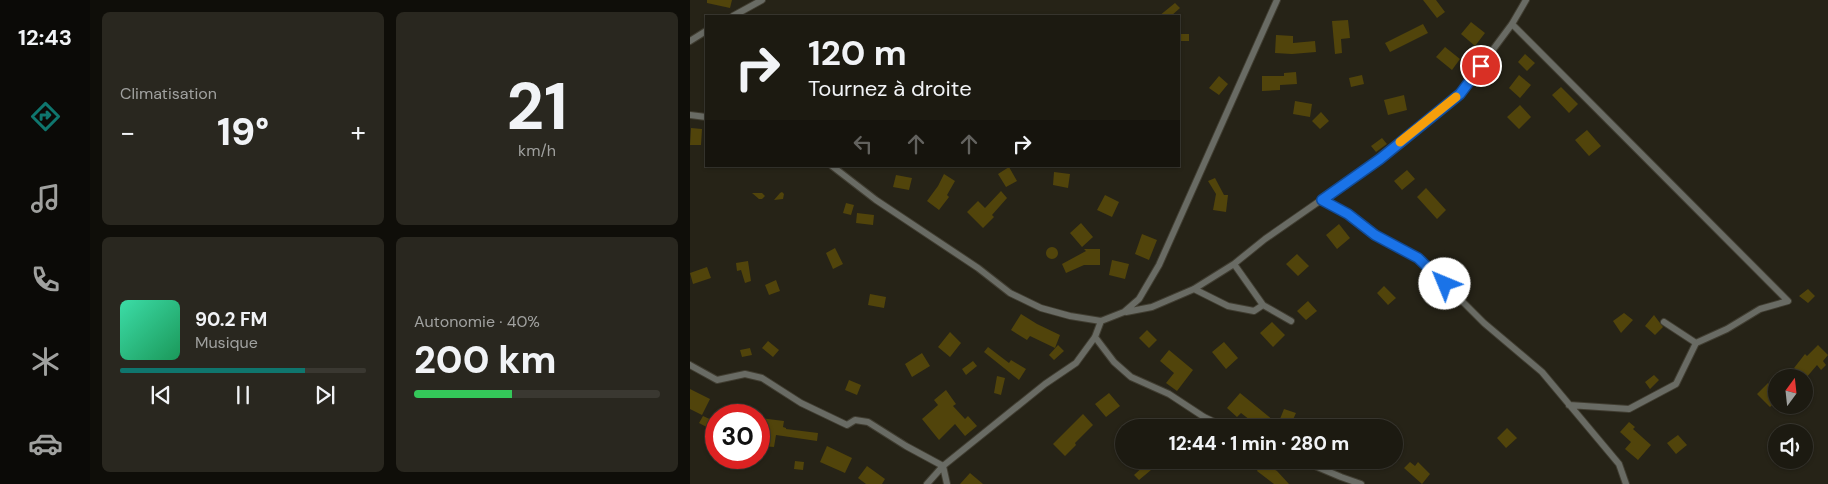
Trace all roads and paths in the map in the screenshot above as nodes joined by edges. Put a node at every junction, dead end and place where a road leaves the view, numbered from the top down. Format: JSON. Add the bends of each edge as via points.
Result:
{"nodes":[{"id":1,"x":762,"y":0,"type":"edge"},
{"id":2,"x":1277,"y":0,"type":"edge"},
{"id":3,"x":1526,"y":0,"type":"edge"},
{"id":4,"x":735,"y":15,"type":"edge"},
{"id":5,"x":1512,"y":24,"type":"junction"},
{"id":6,"x":705,"y":32,"type":"edge"},
{"id":7,"x":690,"y":41,"type":"edge"},
{"id":8,"x":690,"y":115,"type":"edge"},
{"id":9,"x":705,"y":117,"type":"edge"},
{"id":10,"x":833,"y":167,"type":"edge"},
{"id":11,"x":1322,"y":200,"type":"junction"},
{"id":12,"x":1234,"y":264,"type":"junction"},
{"id":13,"x":1194,"y":289,"type":"junction"},
{"id":14,"x":1263,"y":305,"type":"junction"},
{"id":15,"x":1124,"y":312,"type":"junction"},
{"id":16,"x":1101,"y":320,"type":"junction"},
{"id":17,"x":1291,"y":320,"type":"dead end"},
{"id":18,"x":1664,"y":322,"type":"dead end"},
{"id":19,"x":1095,"y":338,"type":"junction"},
{"id":20,"x":1696,"y":343,"type":"junction"},
{"id":21,"x":690,"y":364,"type":"edge"},
{"id":22,"x":1569,"y":405,"type":"junction"},
{"id":23,"x":1206,"y":419,"type":"edge"},
{"id":24,"x":943,"y":466,"type":"junction"},
{"id":25,"x":1321,"y":469,"type":"edge"},
{"id":26,"x":927,"y":484,"type":"edge"},
{"id":27,"x":947,"y":484,"type":"edge"},
{"id":28,"x":1361,"y":484,"type":"edge"},
{"id":29,"x":1626,"y":484,"type":"edge"}],
"edges":[{"from":1,"to":4,"type":"street"},
{"from":2,"to":15,"type":"street","via":[[1159,265],[1139,299]]},
{"from":3,"to":5,"type":"street"},
{"from":5,"to":11,"type":"street","via":[[1460,94],[1380,159]]},
{"from":5,"to":20,"type":"street","via":[[1788,300],[1760,310]]},
{"from":6,"to":7,"type":"street"},
{"from":8,"to":9,"type":"street"},
{"from":10,"to":16,"type":"street","via":[[1010,293],[1041,308]]},
{"from":11,"to":12,"type":"street"},
{"from":11,"to":22,"type":"street","via":[[1348,214],[1375,235],[1418,258],[1484,324],[1542,372]]},
{"from":12,"to":13,"type":"street"},
{"from":12,"to":14,"type":"street"},
{"from":13,"to":14,"type":"street","via":[[1228,306],[1254,311]]},
{"from":13,"to":15,"type":"street","via":[[1152,307]]},
{"from":14,"to":17,"type":"street"},
{"from":15,"to":16,"type":"street"},
{"from":16,"to":19,"type":"street"},
{"from":18,"to":20,"type":"street"},
{"from":19,"to":23,"type":"street","via":[[1131,377],[1169,394]]},
{"from":19,"to":24,"type":"street","via":[[1076,363]]},
{"from":20,"to":22,"type":"street","via":[[1676,384],[1629,409]]},
{"from":21,"to":24,"type":"street","via":[[717,380],[745,374],[762,378],[801,403],[847,425],[856,420],[868,422]]},
{"from":22,"to":29,"type":"street","via":[[1619,464]]},
{"from":24,"to":26,"type":"street"},
{"from":24,"to":27,"type":"street"},
{"from":25,"to":28,"type":"street"}]}
